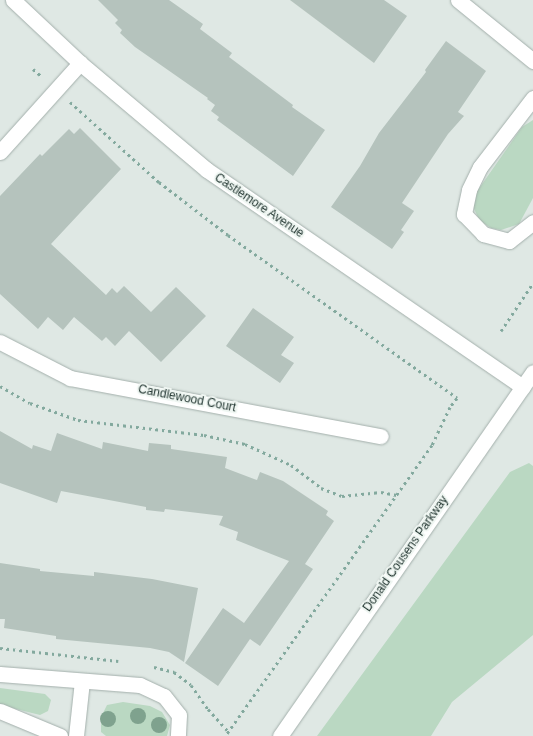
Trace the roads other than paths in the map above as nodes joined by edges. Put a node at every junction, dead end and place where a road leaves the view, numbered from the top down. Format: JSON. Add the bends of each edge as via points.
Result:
{"nodes":[{"id":1,"x":13,"y":0,"type":"edge"},
{"id":2,"x":458,"y":0,"type":"edge"},
{"id":3,"x":533,"y":60,"type":"edge"},
{"id":4,"x":80,"y":63,"type":"junction"},
{"id":5,"x":533,"y":98,"type":"edge"},
{"id":6,"x":0,"y":152,"type":"edge"},
{"id":7,"x":533,"y":222,"type":"edge"},
{"id":8,"x":0,"y":342,"type":"edge"},
{"id":9,"x":533,"y":372,"type":"edge"},
{"id":10,"x":528,"y":390,"type":"edge"},
{"id":11,"x":381,"y":436,"type":"dead end"},
{"id":12,"x":0,"y":674,"type":"edge"},
{"id":13,"x":82,"y":681,"type":"junction"},
{"id":14,"x":0,"y":711,"type":"edge"},
{"id":15,"x":60,"y":736,"type":"edge"},
{"id":16,"x":76,"y":736,"type":"edge"},
{"id":17,"x":178,"y":736,"type":"edge"},
{"id":18,"x":280,"y":736,"type":"edge"}],
"edges":[{"from":1,"to":4,"type":"street","name":"Castlemore Avenue"},
{"from":2,"to":3,"type":"street"},
{"from":4,"to":6,"type":"street"},
{"from":4,"to":10,"type":"street","name":"Castlemore Avenue","via":[[207,170]]},
{"from":5,"to":7,"type":"street","via":[[480,167],[469,190],[464,214],[483,234],[509,241]]},
{"from":8,"to":11,"type":"street","name":"Candlewood Court","via":[[70,378]]},
{"from":9,"to":10,"type":"street","name":"Donald Cousens Parkway"},
{"from":10,"to":18,"type":"street","name":"Donald Cousens Parkway"},
{"from":12,"to":13,"type":"street"},
{"from":13,"to":16,"type":"street"},
{"from":13,"to":17,"type":"street","via":[[140,685],[164,696],[179,715]]},
{"from":14,"to":15,"type":"street"}]}
